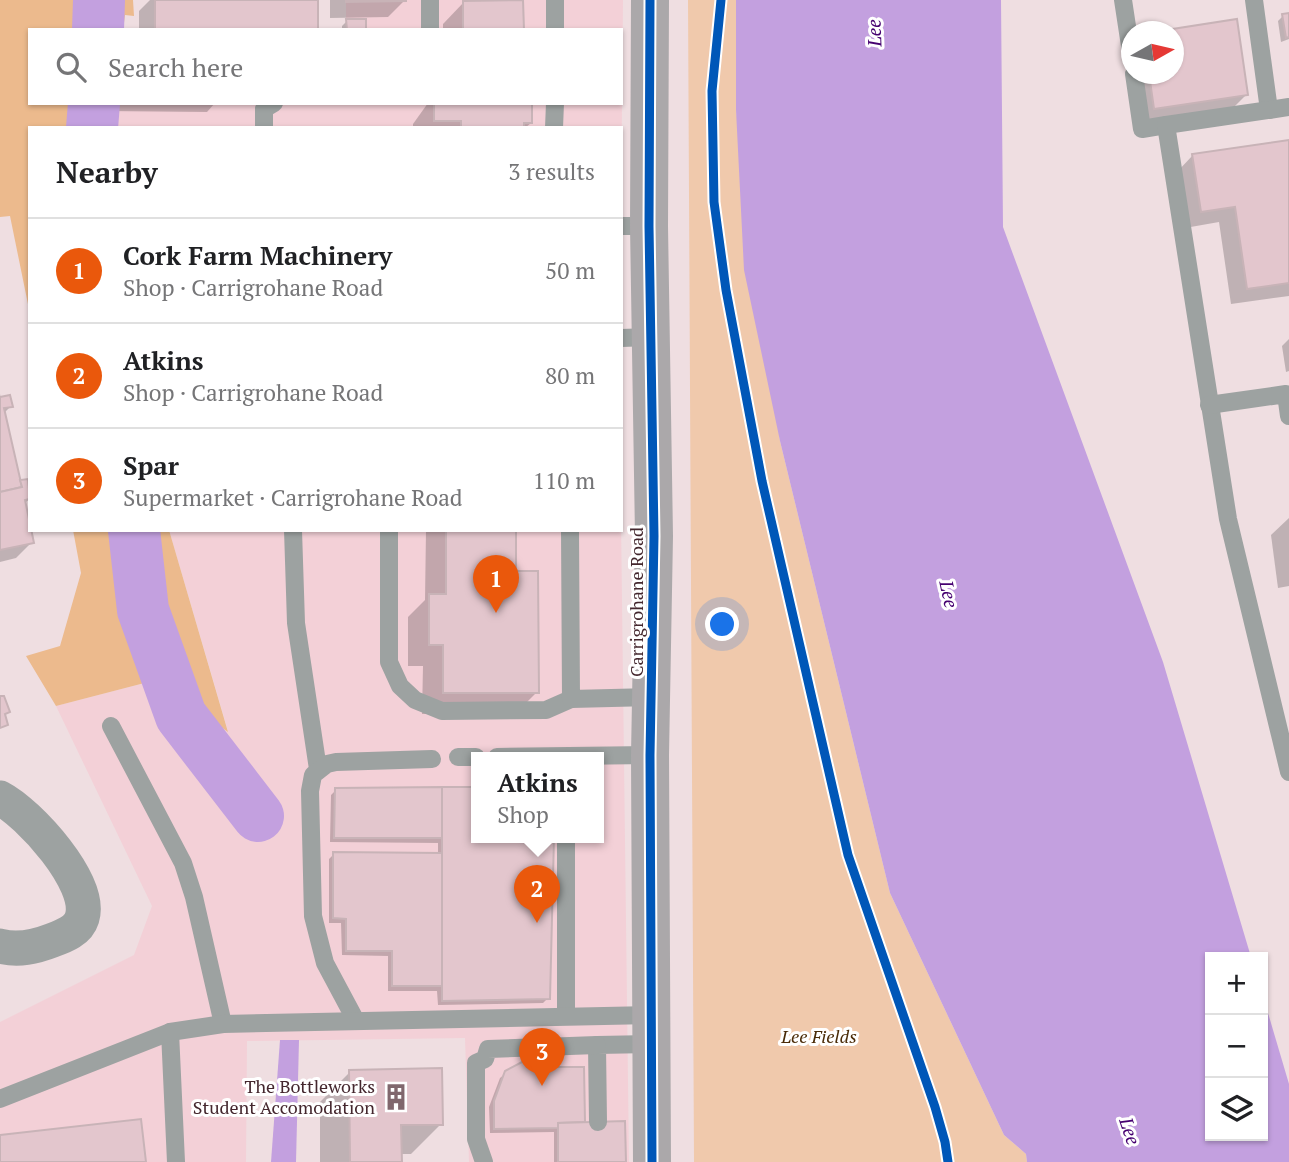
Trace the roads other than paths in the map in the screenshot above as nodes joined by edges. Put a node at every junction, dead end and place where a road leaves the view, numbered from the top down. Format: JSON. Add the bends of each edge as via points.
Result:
{"nodes":[{"id":1,"x":430,"y":0,"type":"edge"},
{"id":2,"x":555,"y":0,"type":"edge"},
{"id":3,"x":650,"y":0,"type":"edge"},
{"id":4,"x":1123,"y":0,"type":"edge"},
{"id":5,"x":1254,"y":0,"type":"edge"},
{"id":6,"x":1126,"y":21,"type":"edge"},
{"id":7,"x":430,"y":28,"type":"edge"},
{"id":8,"x":555,"y":28,"type":"edge"},
{"id":9,"x":1135,"y":84,"type":"edge"},
{"id":10,"x":271,"y":105,"type":"edge"},
{"id":11,"x":555,"y":105,"type":"edge"},
{"id":12,"x":1289,"y":107,"type":"edge"},
{"id":13,"x":1269,"y":110,"type":"junction"},
{"id":14,"x":1167,"y":125,"type":"junction"},
{"id":15,"x":264,"y":126,"type":"edge"},
{"id":16,"x":554,"y":126,"type":"edge"},
{"id":17,"x":635,"y":226,"type":"edge"},
{"id":18,"x":636,"y":337,"type":"edge"},
{"id":19,"x":1209,"y":405,"type":"junction"},
{"id":20,"x":1289,"y":416,"type":"edge"},
{"id":21,"x":293,"y":532,"type":"edge"},
{"id":22,"x":389,"y":532,"type":"edge"},
{"id":23,"x":570,"y":532,"type":"edge"},
{"id":24,"x":652,"y":696,"type":"junction"},
{"id":25,"x":571,"y":699,"type":"junction"},
{"id":26,"x":111,"y":726,"type":"dead end"},
{"id":27,"x":650,"y":755,"type":"junction"},
{"id":28,"x":604,"y":756,"type":"edge"},
{"id":29,"x":457,"y":757,"type":"dead end"},
{"id":30,"x":471,"y":757,"type":"edge"},
{"id":31,"x":432,"y":759,"type":"dead end"},
{"id":32,"x":318,"y":769,"type":"junction"},
{"id":33,"x":1289,"y":772,"type":"edge"},
{"id":34,"x":0,"y":799,"type":"edge"},
{"id":35,"x":566,"y":843,"type":"edge"},
{"id":36,"x":0,"y":946,"type":"edge"},
{"id":37,"x":566,"y":1016,"type":"junction"},
{"id":38,"x":356,"y":1021,"type":"junction"},
{"id":39,"x":223,"y":1024,"type":"junction"},
{"id":40,"x":651,"y":1030,"type":"junction"},
{"id":41,"x":170,"y":1032,"type":"junction"},
{"id":42,"x":597,"y":1045,"type":"junction"},
{"id":43,"x":0,"y":1099,"type":"edge"},
{"id":44,"x":598,"y":1122,"type":"dead end"},
{"id":45,"x":176,"y":1162,"type":"edge"},
{"id":46,"x":484,"y":1162,"type":"edge"},
{"id":47,"x":652,"y":1162,"type":"edge"}],
"edges":[{"from":1,"to":7,"type":"lane"},
{"from":2,"to":8,"type":"lane"},
{"from":3,"to":17,"type":"highway","name":"Carrigrohane Road"},
{"from":4,"to":6,"type":"lane"},
{"from":5,"to":13,"type":"lane"},
{"from":9,"to":14,"type":"lane","via":[[1142,129]]},
{"from":10,"to":15,"type":"lane","via":[[264,109]]},
{"from":11,"to":16,"type":"lane"},
{"from":12,"to":13,"type":"lane"},
{"from":13,"to":14,"type":"lane"},
{"from":14,"to":19,"type":"lane"},
{"from":17,"to":18,"type":"highway","name":"Carrigrohane Road"},
{"from":18,"to":24,"type":"highway","name":"Carrigrohane Road","via":[[654,536]]},
{"from":19,"to":20,"type":"lane","via":[[1286,394]]},
{"from":19,"to":33,"type":"lane","via":[[1228,519]]},
{"from":21,"to":32,"type":"lane","via":[[296,623]]},
{"from":22,"to":25,"type":"lane","via":[[389,662],[400,686],[415,700],[442,711],[546,710]]},
{"from":23,"to":25,"type":"lane"},
{"from":24,"to":25,"type":"lane"},
{"from":24,"to":27,"type":"highway","name":"Carrigrohane Road"},
{"from":26,"to":39,"type":"lane","via":[[183,863]]},
{"from":27,"to":28,"type":"lane"},
{"from":27,"to":40,"type":"highway","name":"Carrigrohane Road"},
{"from":29,"to":30,"type":"lane"},
{"from":31,"to":32,"type":"lane","via":[[336,762]]},
{"from":32,"to":38,"type":"lane","via":[[310,791],[313,915],[325,964]]},
{"from":34,"to":36,"type":"street","via":[[20,811],[50,842],[73,877],[83,911],[82,920],[64,936],[24,948]]},
{"from":35,"to":37,"type":"lane"},
{"from":37,"to":38,"type":"lane"},
{"from":37,"to":40,"type":"lane"},
{"from":38,"to":39,"type":"lane"},
{"from":39,"to":41,"type":"lane"},
{"from":40,"to":42,"type":"lane"},
{"from":40,"to":47,"type":"highway","name":"Carrigrohane Road"},
{"from":41,"to":43,"type":"lane"},
{"from":41,"to":45,"type":"lane"},
{"from":42,"to":44,"type":"lane"},
{"from":42,"to":46,"type":"lane","via":[[488,1049],[485,1059],[475,1063],[477,1139]]}]}
